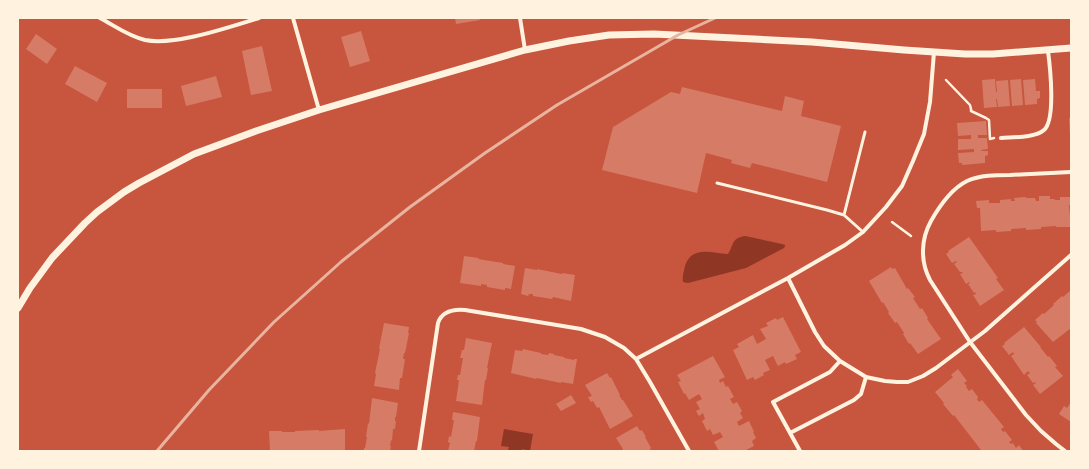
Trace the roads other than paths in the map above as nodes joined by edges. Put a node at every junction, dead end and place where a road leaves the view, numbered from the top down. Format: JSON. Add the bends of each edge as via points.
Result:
{"nodes":[{"id":1,"x":100,"y":18,"type":"edge"},
{"id":2,"x":259,"y":18,"type":"edge"},
{"id":3,"x":293,"y":18,"type":"edge"},
{"id":4,"x":520,"y":18,"type":"edge"},
{"id":5,"x":1071,"y":48,"type":"edge"},
{"id":6,"x":525,"y":50,"type":"junction"},
{"id":7,"x":1048,"y":51,"type":"junction"},
{"id":8,"x":934,"y":52,"type":"junction"},
{"id":9,"x":319,"y":110,"type":"junction"},
{"id":10,"x":864,"y":132,"type":"dead end"},
{"id":11,"x":1001,"y":138,"type":"road end"},
{"id":12,"x":1071,"y":172,"type":"edge"},
{"id":13,"x":717,"y":183,"type":"dead end"},
{"id":14,"x":844,"y":215,"type":"junction"},
{"id":15,"x":863,"y":232,"type":"junction"},
{"id":16,"x":1071,"y":255,"type":"edge"},
{"id":17,"x":788,"y":278,"type":"junction"},
{"id":18,"x":18,"y":308,"type":"edge"},
{"id":19,"x":970,"y":342,"type":"junction"},
{"id":20,"x":636,"y":360,"type":"junction"},
{"id":21,"x":840,"y":362,"type":"junction"},
{"id":22,"x":866,"y":377,"type":"junction"},
{"id":23,"x":790,"y":434,"type":"junction"},
{"id":24,"x":419,"y":451,"type":"edge"},
{"id":25,"x":689,"y":451,"type":"edge"},
{"id":26,"x":800,"y":451,"type":"edge"},
{"id":27,"x":1065,"y":451,"type":"edge"}],
"edges":[{"from":1,"to":2,"type":"street","via":[[129,35],[158,41],[186,38]]},
{"from":3,"to":9,"type":"street"},
{"from":4,"to":6,"type":"street"},
{"from":5,"to":7,"type":"street"},
{"from":6,"to":8,"type":"street","via":[[608,35],[654,34],[812,42]]},
{"from":6,"to":9,"type":"street"},
{"from":7,"to":8,"type":"street","via":[[993,54]]},
{"from":7,"to":11,"type":"street","via":[[1051,98],[1048,125],[1044,131],[1034,135]]},
{"from":8,"to":15,"type":"street","via":[[930,102],[924,134],[902,186],[886,208]]},
{"from":9,"to":18,"type":"street","via":[[194,154],[124,192],[97,212],[56,253]]},
{"from":10,"to":14,"type":"lane"},
{"from":12,"to":19,"type":"street","via":[[986,176],[969,180],[951,192],[928,226],[923,260],[926,271]]},
{"from":13,"to":14,"type":"lane"},
{"from":14,"to":15,"type":"lane"},
{"from":15,"to":17,"type":"street"},
{"from":16,"to":19,"type":"street"},
{"from":17,"to":20,"type":"street"},
{"from":17,"to":21,"type":"street","via":[[824,346]]},
{"from":19,"to":22,"type":"street","via":[[936,368],[908,382]]},
{"from":19,"to":27,"type":"street","via":[[1030,419]]},
{"from":20,"to":24,"type":"street","via":[[624,348],[605,337],[581,329],[458,309],[446,312],[438,323]]},
{"from":20,"to":25,"type":"street"},
{"from":21,"to":22,"type":"street"},
{"from":21,"to":23,"type":"street","via":[[830,372],[773,402]]},
{"from":22,"to":23,"type":"street","via":[[861,394],[854,400]]},
{"from":23,"to":26,"type":"street"}]}
